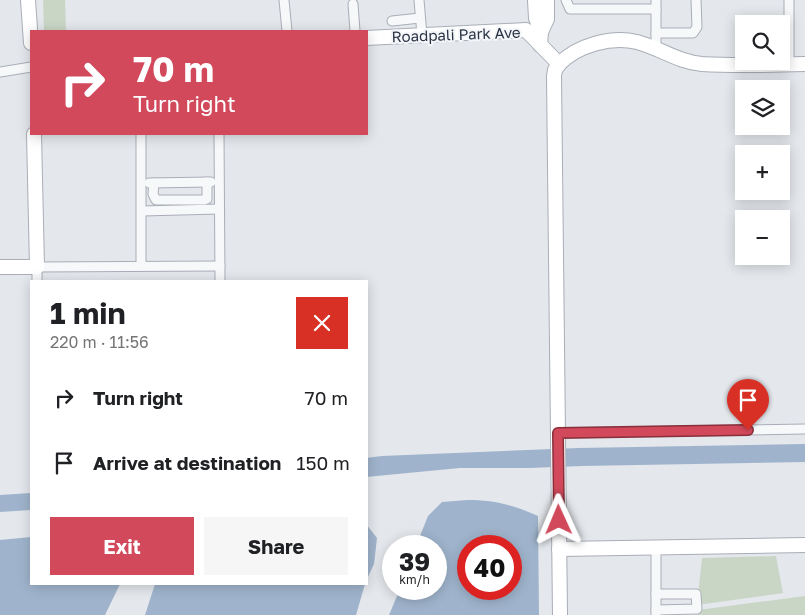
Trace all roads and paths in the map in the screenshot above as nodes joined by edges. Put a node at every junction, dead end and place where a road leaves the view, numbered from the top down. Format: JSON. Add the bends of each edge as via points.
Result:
{"nodes":[{"id":1,"x":28,"y":0,"type":"edge"},
{"id":2,"x":284,"y":0,"type":"edge"},
{"id":3,"x":418,"y":0,"type":"edge"},
{"id":4,"x":535,"y":0,"type":"edge"},
{"id":5,"x":547,"y":0,"type":"edge"},
{"id":6,"x":566,"y":0,"type":"edge"},
{"id":7,"x":696,"y":0,"type":"edge"},
{"id":8,"x":789,"y":0,"type":"edge"},
{"id":9,"x":353,"y":4,"type":"dead end"},
{"id":10,"x":656,"y":5,"type":"edge"},
{"id":11,"x":789,"y":15,"type":"edge"},
{"id":12,"x":420,"y":18,"type":"junction"},
{"id":13,"x":392,"y":21,"type":"dead end"},
{"id":14,"x":30,"y":30,"type":"edge"},
{"id":15,"x":287,"y":30,"type":"edge"},
{"id":16,"x":355,"y":30,"type":"edge"},
{"id":17,"x":656,"y":33,"type":"junction"},
{"id":18,"x":422,"y":35,"type":"junction"},
{"id":19,"x":368,"y":38,"type":"edge"},
{"id":20,"x":541,"y":38,"type":"junction"},
{"id":21,"x":656,"y":50,"type":"junction"},
{"id":22,"x":559,"y":64,"type":"junction"},
{"id":23,"x":735,"y":64,"type":"edge"},
{"id":24,"x":805,"y":64,"type":"edge"},
{"id":25,"x":790,"y":65,"type":"edge"},
{"id":26,"x":30,"y":67,"type":"edge"},
{"id":27,"x":0,"y":72,"type":"edge"},
{"id":28,"x":34,"y":135,"type":"edge"},
{"id":29,"x":141,"y":135,"type":"edge"},
{"id":30,"x":219,"y":135,"type":"edge"},
{"id":31,"x":142,"y":182,"type":"junction"},
{"id":32,"x":154,"y":182,"type":"junction"},
{"id":33,"x":207,"y":182,"type":"junction"},
{"id":34,"x":219,"y":182,"type":"junction"},
{"id":35,"x":219,"y":209,"type":"junction"},
{"id":36,"x":142,"y":211,"type":"junction"},
{"id":37,"x":141,"y":266,"type":"junction"},
{"id":38,"x":220,"y":266,"type":"junction"},
{"id":39,"x":0,"y":267,"type":"edge"},
{"id":40,"x":37,"y":274,"type":"edge"},
{"id":41,"x":220,"y":280,"type":"edge"},
{"id":42,"x":805,"y":429,"type":"edge"},
{"id":43,"x":558,"y":436,"type":"junction"},
{"id":44,"x":805,"y":545,"type":"edge"},
{"id":45,"x":656,"y":548,"type":"junction"},
{"id":46,"x":559,"y":549,"type":"junction"},
{"id":47,"x":656,"y":594,"type":"junction"},
{"id":48,"x":668,"y":594,"type":"junction"},
{"id":49,"x":667,"y":610,"type":"junction"},
{"id":50,"x":656,"y":612,"type":"edge"},
{"id":51,"x":560,"y":615,"type":"edge"}],
"edges":[{"from":1,"to":14,"type":"street"},
{"from":2,"to":15,"type":"street"},
{"from":3,"to":12,"type":"street"},
{"from":4,"to":20,"type":"street"},
{"from":5,"to":20,"type":"street","via":[[547,18]]},
{"from":6,"to":10,"type":"street","via":[[570,9]]},
{"from":7,"to":17,"type":"street","via":[[697,28],[692,33]]},
{"from":8,"to":11,"type":"street"},
{"from":9,"to":16,"type":"street"},
{"from":10,"to":17,"type":"street"},
{"from":12,"to":13,"type":"street"},
{"from":12,"to":18,"type":"street"},
{"from":17,"to":21,"type":"street"},
{"from":18,"to":19,"type":"street","name":"Roadpali Park Ave"},
{"from":18,"to":20,"type":"street","name":"Roadpali Park Ave","via":[[526,30]]},
{"from":20,"to":22,"type":"street","name":"Roadpali Park Ave"},
{"from":21,"to":22,"type":"street","via":[[637,42],[604,42],[572,53]]},
{"from":21,"to":23,"type":"street","via":[[679,60]]},
{"from":22,"to":43,"type":"street","via":[[554,76]]},
{"from":24,"to":25,"type":"street"},
{"from":26,"to":27,"type":"street"},
{"from":28,"to":40,"type":"street"},
{"from":29,"to":31,"type":"street"},
{"from":30,"to":34,"type":"street"},
{"from":31,"to":32,"type":"street"},
{"from":31,"to":36,"type":"street"},
{"from":32,"to":33,"type":"street"},
{"from":32,"to":33,"type":"street","via":[[156,200],[207,199]]},
{"from":33,"to":34,"type":"street"},
{"from":34,"to":35,"type":"street"},
{"from":35,"to":36,"type":"street"},
{"from":35,"to":38,"type":"street"},
{"from":36,"to":37,"type":"street"},
{"from":37,"to":38,"type":"street"},
{"from":37,"to":40,"type":"street"},
{"from":38,"to":41,"type":"street"},
{"from":39,"to":40,"type":"street"},
{"from":42,"to":43,"type":"street"},
{"from":43,"to":46,"type":"street"},
{"from":44,"to":45,"type":"street"},
{"from":45,"to":46,"type":"street"},
{"from":45,"to":47,"type":"street"},
{"from":46,"to":51,"type":"street"},
{"from":47,"to":48,"type":"street"},
{"from":47,"to":50,"type":"street"},
{"from":48,"to":49,"type":"street"},
{"from":48,"to":49,"type":"street","via":[[696,594],[696,609]]},
{"from":49,"to":50,"type":"street"}]}
